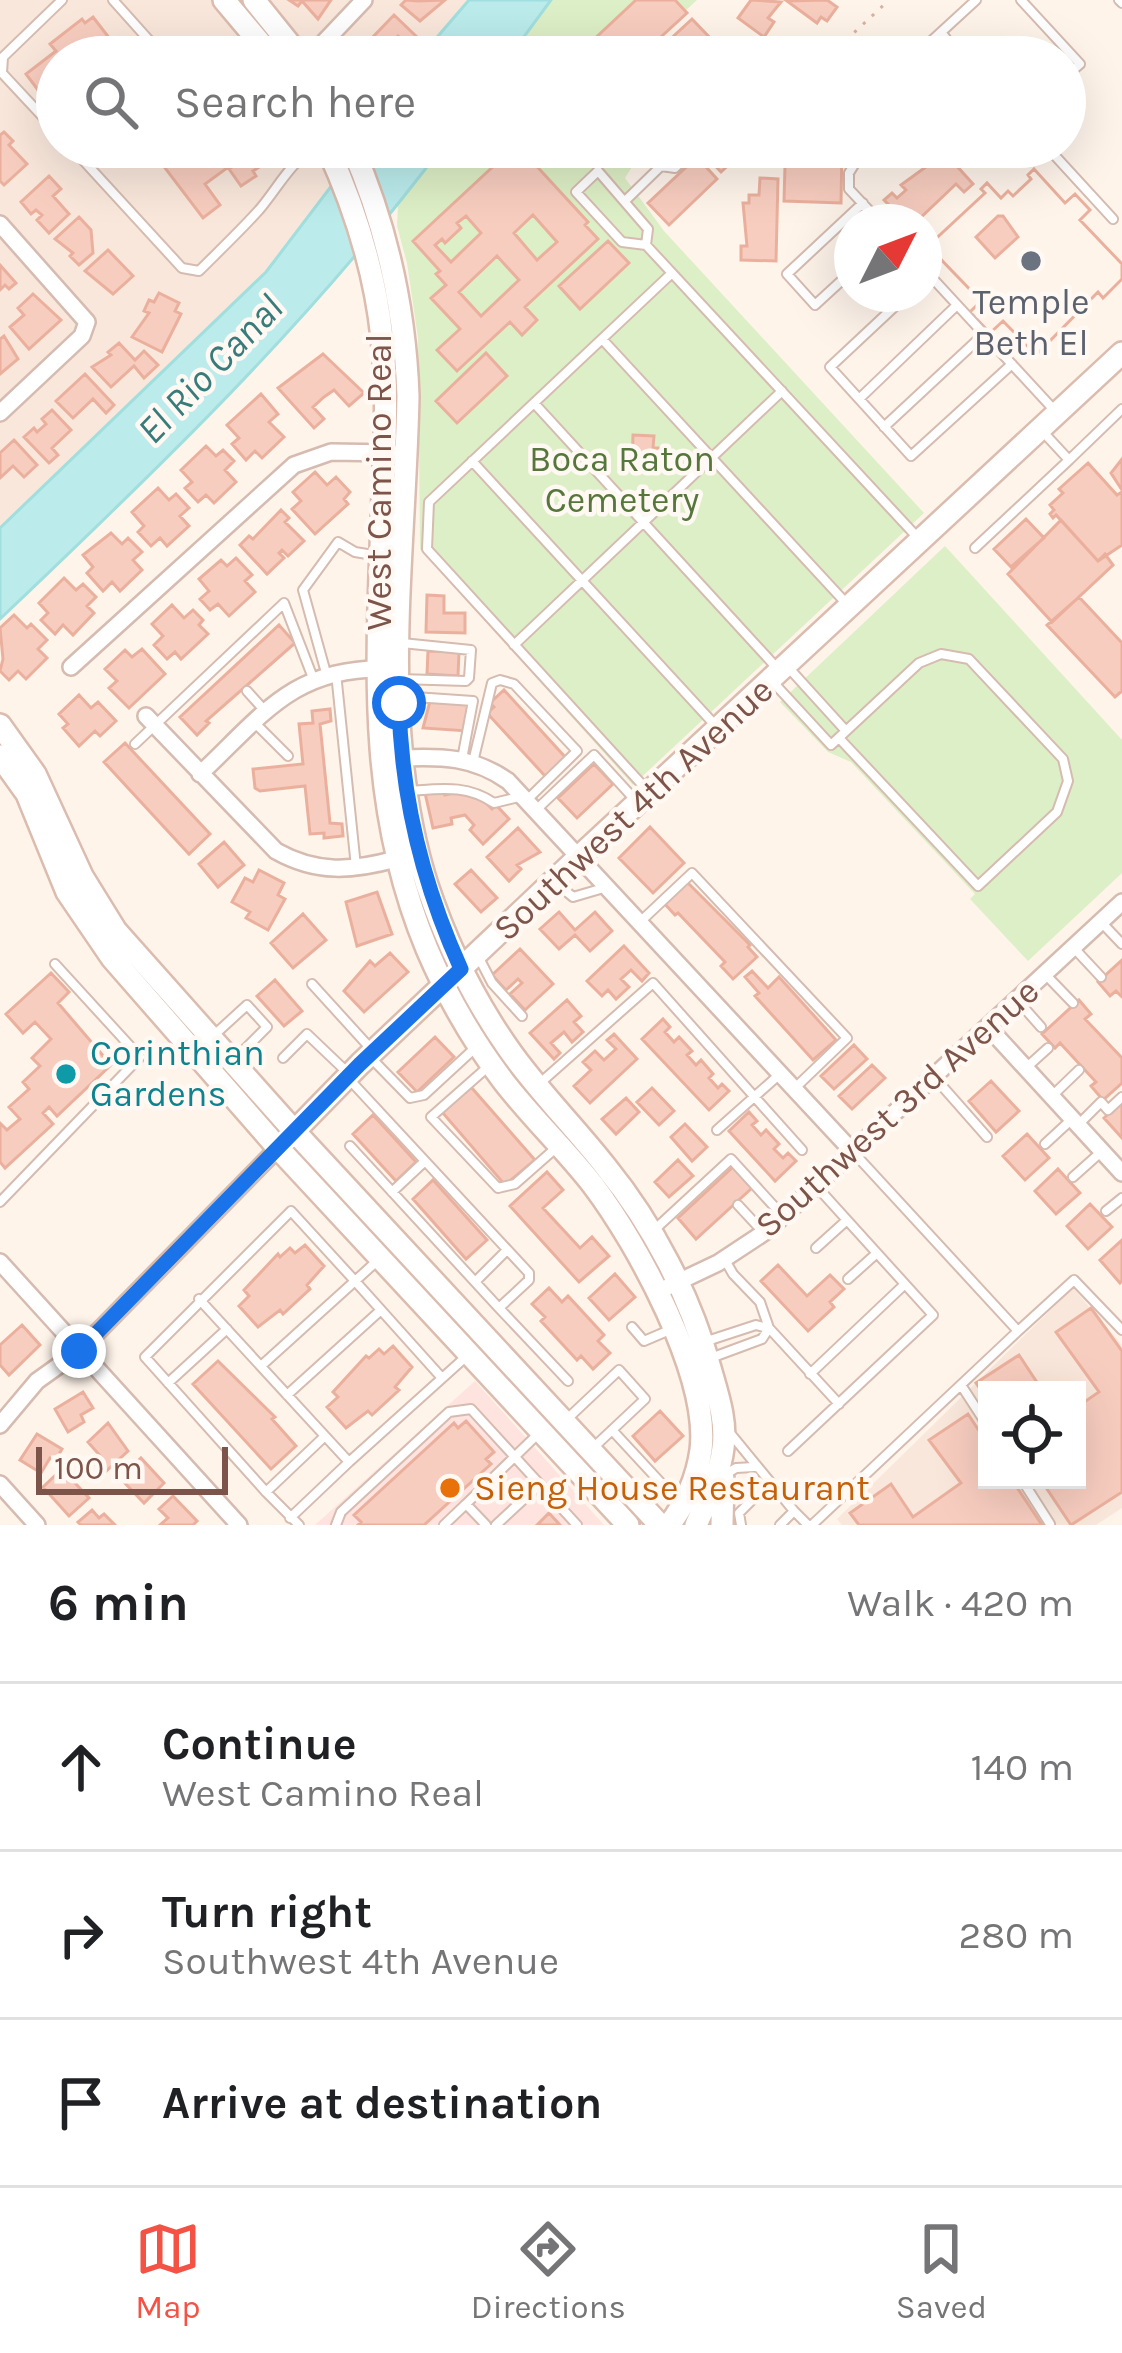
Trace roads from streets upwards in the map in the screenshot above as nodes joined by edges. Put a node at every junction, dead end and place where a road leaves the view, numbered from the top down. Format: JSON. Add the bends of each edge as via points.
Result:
{"nodes":[{"id":1,"x":224,"y":0,"type":"edge"},
{"id":2,"x":254,"y":0,"type":"edge"},
{"id":3,"x":364,"y":0,"type":"edge"},
{"id":4,"x":254,"y":36,"type":"edge"},
{"id":5,"x":283,"y":36,"type":"edge"},
{"id":6,"x":330,"y":36,"type":"edge"},
{"id":7,"x":337,"y":168,"type":"edge"},
{"id":8,"x":358,"y":168,"type":"edge"},
{"id":9,"x":0,"y":224,"type":"edge"},
{"id":10,"x":1122,"y":353,"type":"edge"},
{"id":11,"x":0,"y":413,"type":"edge"},
{"id":12,"x":396,"y":453,"type":"junction"},
{"id":13,"x":71,"y":668,"type":"dead end"},
{"id":14,"x":394,"y":678,"type":"junction"},
{"id":15,"x":151,"y":720,"type":"road end"},
{"id":16,"x":2,"y":739,"type":"edge"},
{"id":17,"x":401,"y":758,"type":"junction"},
{"id":18,"x":200,"y":774,"type":"junction"},
{"id":19,"x":580,"y":856,"type":"junction"},
{"id":20,"x":396,"y":859,"type":"junction"},
{"id":21,"x":1122,"y":902,"type":"edge"},
{"id":22,"x":469,"y":962,"type":"junction"},
{"id":23,"x":444,"y":986,"type":"junction"},
{"id":24,"x":988,"y":1027,"type":"junction"},
{"id":25,"x":287,"y":1140,"type":"junction"},
{"id":26,"x":853,"y":1152,"type":"junction"},
{"id":27,"x":1122,"y":1173,"type":"edge"},
{"id":28,"x":0,"y":1262,"type":"edge"},
{"id":29,"x":668,"y":1288,"type":"junction"},
{"id":30,"x":79,"y":1351,"type":"junction"},
{"id":31,"x":513,"y":1384,"type":"junction"},
{"id":32,"x":0,"y":1425,"type":"edge"},
{"id":33,"x":723,"y":1464,"type":"junction"},
{"id":34,"x":0,"y":1484,"type":"edge"},
{"id":35,"x":38,"y":1525,"type":"edge"},
{"id":36,"x":239,"y":1525,"type":"edge"},
{"id":37,"x":628,"y":1525,"type":"edge"},
{"id":38,"x":660,"y":1525,"type":"edge"},
{"id":39,"x":669,"y":1525,"type":"edge"},
{"id":40,"x":696,"y":1525,"type":"edge"},
{"id":41,"x":722,"y":1525,"type":"edge"}],
"edges":[{"from":1,"to":4,"type":"street"},
{"from":2,"to":5,"type":"street"},
{"from":3,"to":6,"type":"street"},
{"from":7,"to":12,"type":"street","name":"West Camino Real","via":[[367,255]]},
{"from":8,"to":12,"type":"street","name":"West Camino Real","via":[[384,235],[403,325],[408,396]]},
{"from":9,"to":11,"type":"street","via":[[87,322],[82,336]]},
{"from":10,"to":19,"type":"street","name":"Southwest 4th Avenue"},
{"from":12,"to":13,"type":"street","via":[[331,452],[294,465]]},
{"from":12,"to":14,"type":"street","name":"West Camino Real"},
{"from":12,"to":14,"type":"street","name":"West Camino Real","via":[[381,556]]},
{"from":14,"to":17,"type":"street","name":"West Camino Real"},
{"from":14,"to":18,"type":"street","via":[[325,674],[288,692]]},
{"from":14,"to":20,"type":"street","name":"West Camino Real","via":[[380,764]]},
{"from":15,"to":18,"type":"street"},
{"from":16,"to":25,"type":"street","via":[[48,797],[95,901],[141,975]]},
{"from":17,"to":19,"type":"street","via":[[468,760],[497,773]]},
{"from":17,"to":22,"type":"street","name":"West Camino Real","via":[[428,886]]},
{"from":18,"to":20,"type":"street","via":[[276,850],[314,867],[357,869]]},
{"from":19,"to":22,"type":"street","name":"Southwest 4th Avenue"},
{"from":19,"to":26,"type":"street"},
{"from":20,"to":23,"type":"street","name":"West Camino Real"},
{"from":21,"to":24,"type":"street","name":"Southwest 3rd Avenue"},
{"from":22,"to":23,"type":"street","name":"Southwest 4th Avenue"},
{"from":22,"to":29,"type":"street","name":"West Camino Real","via":[[499,1036],[651,1233]]},
{"from":23,"to":25,"type":"street","name":"Southwest 4th Avenue"},
{"from":23,"to":29,"type":"street","name":"West Camino Real","via":[[492,1064]]},
{"from":24,"to":26,"type":"street","name":"Southwest 3rd Avenue"},
{"from":24,"to":27,"type":"street"},
{"from":25,"to":30,"type":"street","name":"Southwest 4th Avenue"},
{"from":25,"to":31,"type":"street"},
{"from":25,"to":31,"type":"street","via":[[469,1354]]},
{"from":26,"to":29,"type":"street","name":"Southwest 3rd Avenue","via":[[764,1233]]},
{"from":28,"to":30,"type":"street"},
{"from":29,"to":33,"type":"street","name":"West Camino Real","via":[[705,1351],[723,1424]]},
{"from":29,"to":39,"type":"street","name":"West Camino Real","via":[[701,1436],[694,1480]]},
{"from":30,"to":32,"type":"street","name":"Southwest 4th Avenue","via":[[38,1381]]},
{"from":30,"to":36,"type":"street"},
{"from":31,"to":37,"type":"street","via":[[540,1432]]},
{"from":31,"to":38,"type":"street","via":[[564,1422]]},
{"from":33,"to":40,"type":"street","name":"West Camino Real"},
{"from":33,"to":41,"type":"street"},
{"from":34,"to":35,"type":"street"}]}
